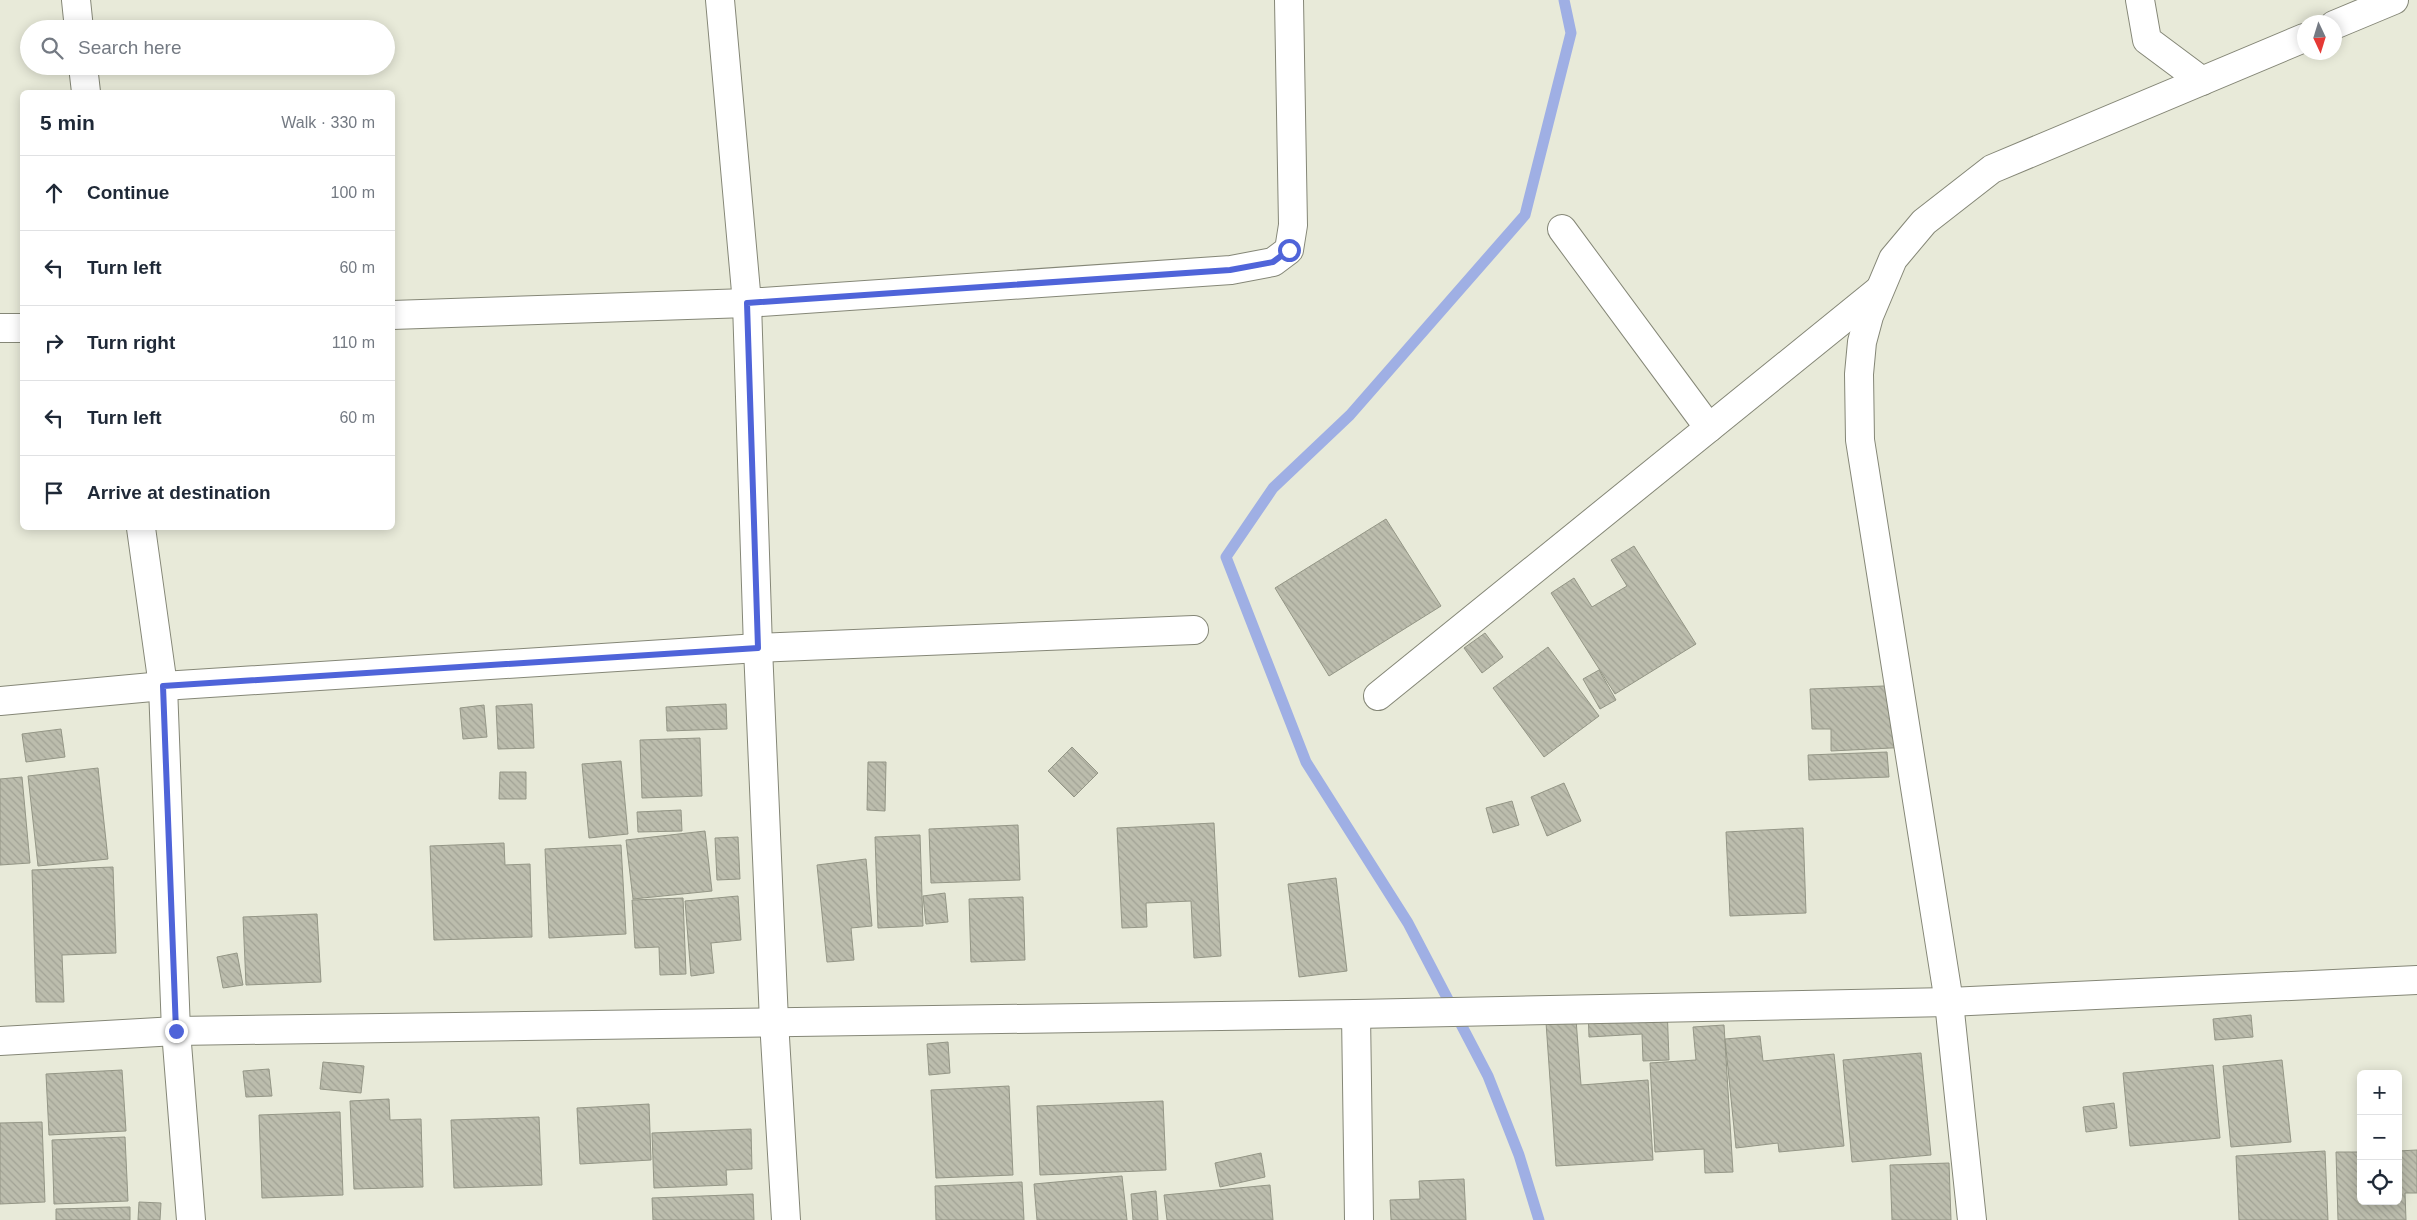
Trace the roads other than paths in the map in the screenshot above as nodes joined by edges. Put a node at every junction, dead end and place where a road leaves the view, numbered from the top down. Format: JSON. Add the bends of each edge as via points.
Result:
{"nodes":[{"id":1,"x":76,"y":0,"type":"edge"},
{"id":2,"x":720,"y":0,"type":"edge"},
{"id":3,"x":1289,"y":0,"type":"edge"},
{"id":4,"x":2140,"y":0,"type":"edge"},
{"id":5,"x":2394,"y":0,"type":"edge"},
{"id":6,"x":78,"y":20,"type":"edge"},
{"id":7,"x":2342,"y":22,"type":"edge"},
{"id":8,"x":2297,"y":41,"type":"edge"},
{"id":9,"x":85,"y":75,"type":"edge"},
{"id":10,"x":2202,"y":81,"type":"junction"},
{"id":11,"x":86,"y":90,"type":"edge"},
{"id":12,"x":1562,"y":229,"type":"dead end"},
{"id":13,"x":1878,"y":291,"type":"junction"},
{"id":14,"x":747,"y":303,"type":"junction"},
{"id":15,"x":395,"y":315,"type":"edge"},
{"id":16,"x":0,"y":328,"type":"edge"},
{"id":17,"x":20,"y":328,"type":"edge"},
{"id":18,"x":1709,"y":428,"type":"junction"},
{"id":19,"x":141,"y":530,"type":"edge"},
{"id":20,"x":1194,"y":630,"type":"dead end"},
{"id":21,"x":758,"y":648,"type":"junction"},
{"id":22,"x":163,"y":686,"type":"junction"},
{"id":23,"x":1378,"y":696,"type":"dead end"},
{"id":24,"x":0,"y":700,"type":"edge"},
{"id":25,"x":2417,"y":980,"type":"edge"},
{"id":26,"x":1949,"y":1002,"type":"junction"},
{"id":27,"x":1356,"y":1014,"type":"junction"},
{"id":28,"x":774,"y":1021,"type":"junction"},
{"id":29,"x":176,"y":1031,"type":"junction"},
{"id":30,"x":0,"y":1041,"type":"edge"},
{"id":31,"x":191,"y":1220,"type":"edge"},
{"id":32,"x":786,"y":1220,"type":"edge"},
{"id":33,"x":1359,"y":1220,"type":"edge"},
{"id":34,"x":1972,"y":1220,"type":"edge"}],
"edges":[{"from":1,"to":6,"type":"street"},
{"from":2,"to":14,"type":"street"},
{"from":3,"to":14,"type":"street","via":[[1293,225],[1289,250],[1273,262],[1230,270]]},
{"from":4,"to":10,"type":"street","via":[[2147,40]]},
{"from":5,"to":7,"type":"street"},
{"from":8,"to":10,"type":"street"},
{"from":9,"to":11,"type":"street"},
{"from":10,"to":13,"type":"street","via":[[1992,169],[1924,222],[1893,259]]},
{"from":12,"to":18,"type":"street"},
{"from":13,"to":18,"type":"street"},
{"from":13,"to":26,"type":"street","via":[[1862,342],[1860,440]]},
{"from":14,"to":15,"type":"street"},
{"from":14,"to":21,"type":"street"},
{"from":16,"to":17,"type":"street"},
{"from":18,"to":23,"type":"street"},
{"from":19,"to":22,"type":"street"},
{"from":20,"to":21,"type":"street"},
{"from":21,"to":22,"type":"street"},
{"from":21,"to":28,"type":"street"},
{"from":22,"to":24,"type":"street"},
{"from":22,"to":29,"type":"street"},
{"from":25,"to":26,"type":"street"},
{"from":26,"to":27,"type":"street"},
{"from":26,"to":34,"type":"street"},
{"from":27,"to":28,"type":"street"},
{"from":27,"to":33,"type":"street"},
{"from":28,"to":29,"type":"street"},
{"from":28,"to":32,"type":"street"},
{"from":29,"to":30,"type":"street"},
{"from":29,"to":31,"type":"street"}]}
